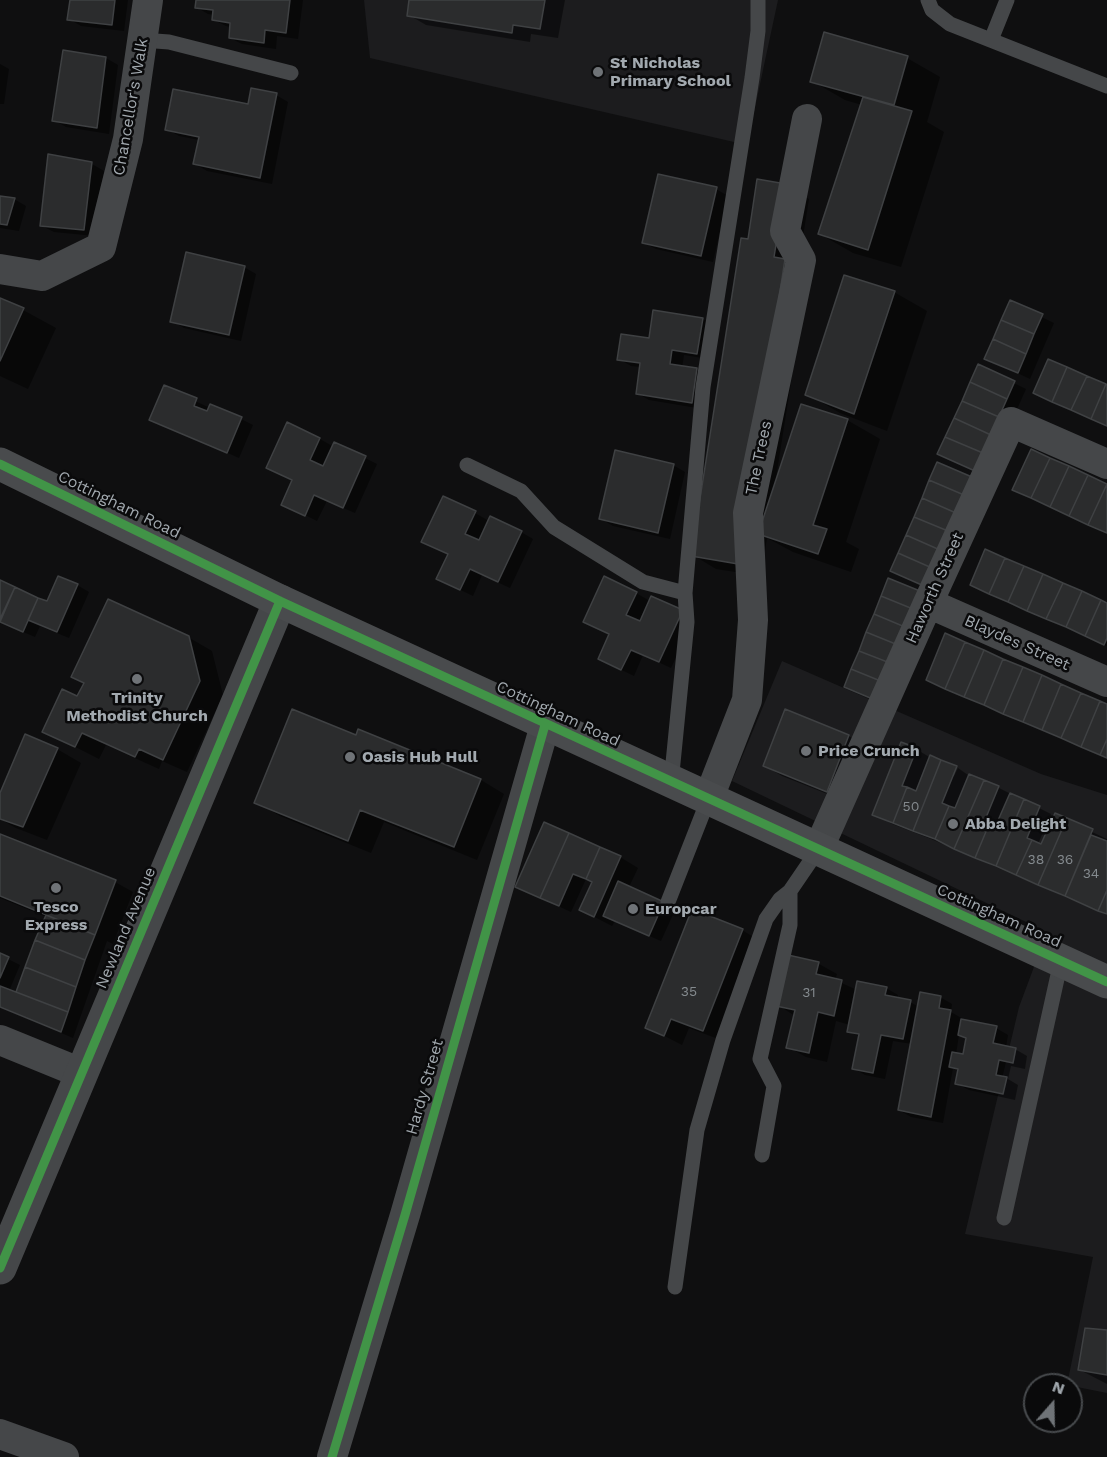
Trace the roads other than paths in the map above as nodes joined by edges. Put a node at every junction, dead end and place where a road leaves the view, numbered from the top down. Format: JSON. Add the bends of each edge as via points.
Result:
{"nodes":[{"id":1,"x":148,"y":0,"type":"edge"},
{"id":2,"x":758,"y":0,"type":"edge"},
{"id":3,"x":928,"y":0,"type":"edge"},
{"id":4,"x":1007,"y":0,"type":"edge"},
{"id":5,"x":142,"y":40,"type":"junction"},
{"id":6,"x":991,"y":40,"type":"junction"},
{"id":7,"x":291,"y":73,"type":"dead end"},
{"id":8,"x":1107,"y":86,"type":"edge"},
{"id":9,"x":807,"y":119,"type":"dead end"},
{"id":10,"x":0,"y":269,"type":"edge"},
{"id":11,"x":0,"y":464,"type":"edge"},
{"id":12,"x":1107,"y":464,"type":"edge"},
{"id":13,"x":467,"y":465,"type":"dead end"},
{"id":14,"x":685,"y":593,"type":"junction"},
{"id":15,"x":280,"y":601,"type":"junction"},
{"id":16,"x":928,"y":603,"type":"junction"},
{"id":17,"x":1107,"y":682,"type":"edge"},
{"id":18,"x":545,"y":725,"type":"junction"},
{"id":19,"x":671,"y":783,"type":"junction"},
{"id":20,"x":708,"y":800,"type":"junction"},
{"id":21,"x":818,"y":850,"type":"junction"},
{"id":22,"x":790,"y":891,"type":"junction"},
{"id":23,"x":668,"y":902,"type":"dead end"},
{"id":24,"x":1061,"y":961,"type":"junction"},
{"id":25,"x":1107,"y":982,"type":"edge"},
{"id":26,"x":0,"y":1040,"type":"edge"},
{"id":27,"x":81,"y":1073,"type":"junction"},
{"id":28,"x":762,"y":1155,"type":"dead end"},
{"id":29,"x":1004,"y":1218,"type":"dead end"},
{"id":30,"x":0,"y":1268,"type":"edge"},
{"id":31,"x":675,"y":1287,"type":"dead end"},
{"id":32,"x":0,"y":1434,"type":"edge"},
{"id":33,"x":64,"y":1457,"type":"edge"},
{"id":34,"x":332,"y":1457,"type":"edge"}],
"edges":[{"from":1,"to":5,"type":"street","name":"Chancellor's Walk"},
{"from":2,"to":14,"type":"lane","via":[[758,32],[703,387]]},
{"from":3,"to":6,"type":"lane","via":[[940,18]]},
{"from":4,"to":6,"type":"lane"},
{"from":5,"to":7,"type":"lane","via":[[169,42]]},
{"from":5,"to":10,"type":"street","name":"Chancellor's Walk","via":[[128,139],[101,247],[42,276]]},
{"from":6,"to":8,"type":"lane"},
{"from":9,"to":20,"type":"street","name":"The Trees","via":[[784,231],[801,260],[748,513],[753,621],[747,700]]},
{"from":11,"to":15,"type":"main road","name":"Cottingham Road"},
{"from":12,"to":16,"type":"street","name":"Haworth Street","via":[[1011,422]]},
{"from":13,"to":14,"type":"lane","via":[[521,491],[554,527],[643,582]]},
{"from":14,"to":19,"type":"lane","via":[[687,622]]},
{"from":15,"to":18,"type":"main road","name":"Cottingham Road"},
{"from":15,"to":27,"type":"street","name":"Newland Avenue"},
{"from":16,"to":17,"type":"street","name":"Blaydes Street"},
{"from":16,"to":21,"type":"street","name":"Haworth Street"},
{"from":18,"to":19,"type":"main road","name":"Cottingham Road"},
{"from":18,"to":34,"type":"street","name":"Hardy Street"},
{"from":19,"to":20,"type":"main road","name":"Cottingham Road"},
{"from":20,"to":21,"type":"main road","name":"Cottingham Road"},
{"from":20,"to":23,"type":"lane"},
{"from":21,"to":22,"type":"lane"},
{"from":21,"to":24,"type":"main road","name":"Cottingham Road"},
{"from":22,"to":28,"type":"lane","via":[[789,926],[760,1059],[774,1086]]},
{"from":22,"to":31,"type":"lane","via":[[766,919],[716,1063],[697,1130]]},
{"from":24,"to":25,"type":"main road","name":"Cottingham Road"},
{"from":24,"to":29,"type":"lane"},
{"from":26,"to":27,"type":"street"},
{"from":27,"to":30,"type":"street","name":"Newland Avenue"},
{"from":32,"to":33,"type":"street"}]}
